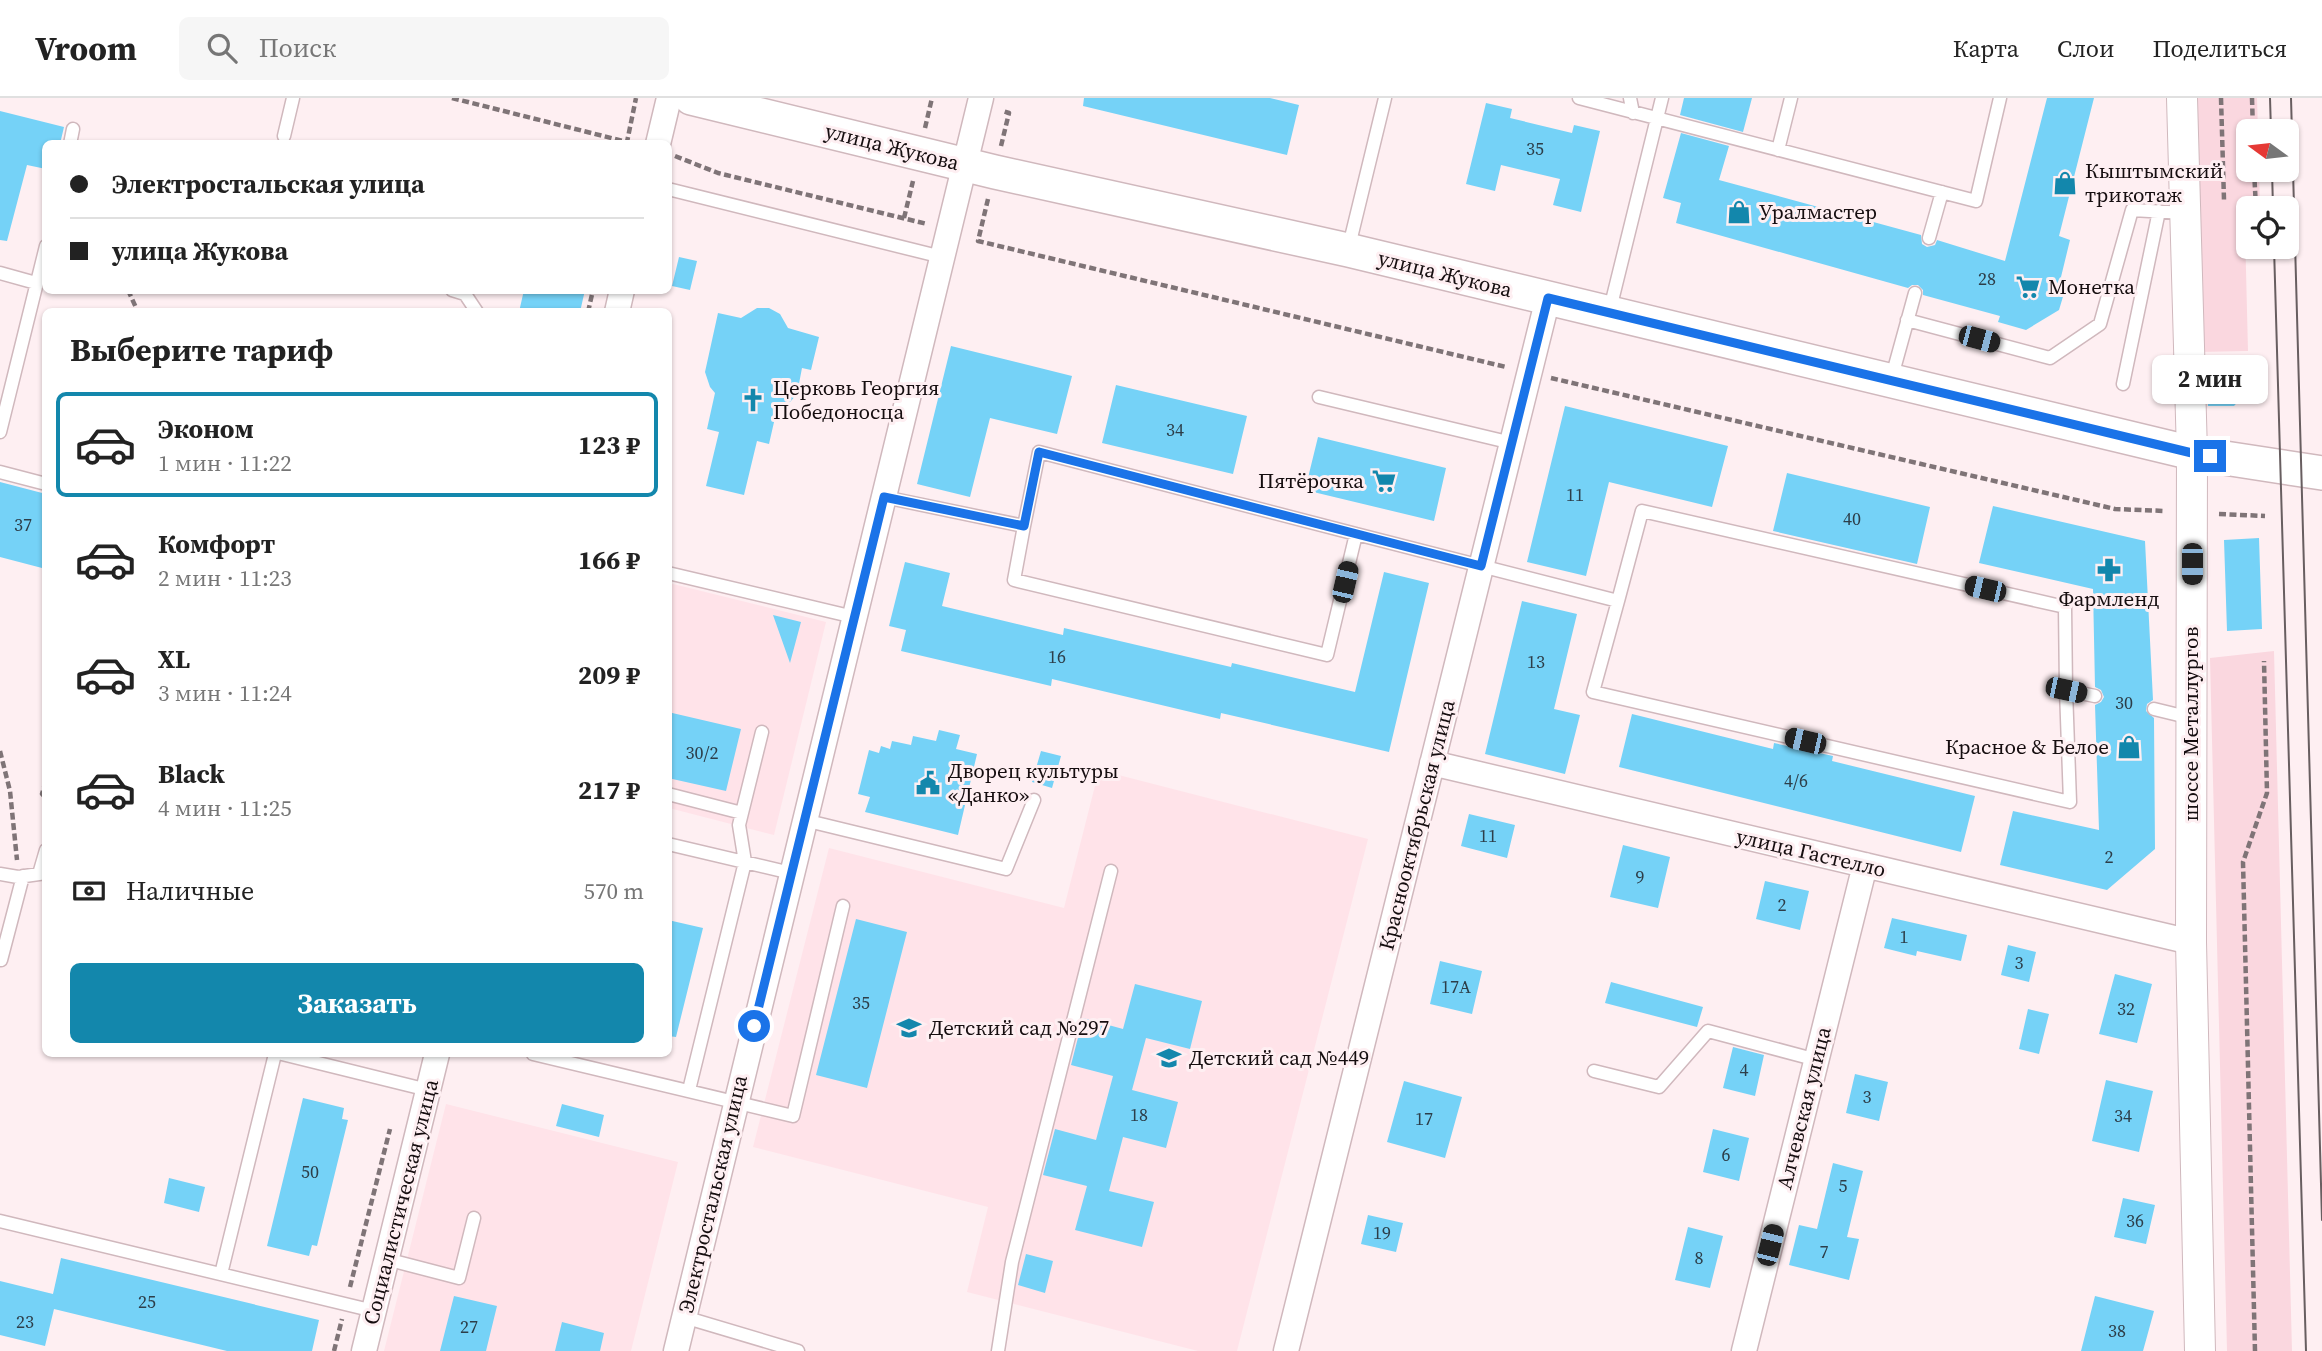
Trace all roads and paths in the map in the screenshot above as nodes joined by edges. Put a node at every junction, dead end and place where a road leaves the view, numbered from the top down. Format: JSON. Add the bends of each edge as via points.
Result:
{"nodes":[{"id":1,"x":293,"y":98,"type":"edge"},
{"id":2,"x":452,"y":98,"type":"edge"},
{"id":3,"x":636,"y":98,"type":"edge"},
{"id":4,"x":669,"y":98,"type":"edge"},
{"id":5,"x":691,"y":98,"type":"edge"},
{"id":6,"x":981,"y":98,"type":"edge"},
{"id":7,"x":1385,"y":98,"type":"edge"},
{"id":8,"x":1579,"y":98,"type":"edge"},
{"id":9,"x":1630,"y":98,"type":"edge"},
{"id":10,"x":1662,"y":98,"type":"edge"},
{"id":11,"x":1791,"y":98,"type":"edge"},
{"id":12,"x":2000,"y":98,"type":"edge"},
{"id":13,"x":2182,"y":98,"type":"edge"},
{"id":14,"x":2221,"y":98,"type":"edge"},
{"id":15,"x":2252,"y":98,"type":"edge"},
{"id":16,"x":1633,"y":113,"type":"junction"},
{"id":17,"x":1656,"y":119,"type":"junction"},
{"id":18,"x":2253,"y":119,"type":"edge"},
{"id":19,"x":73,"y":129,"type":"dead end"},
{"id":20,"x":285,"y":136,"type":"dead end"},
{"id":21,"x":70,"y":140,"type":"edge"},
{"id":22,"x":617,"y":140,"type":"edge"},
{"id":23,"x":629,"y":140,"type":"edge"},
{"id":24,"x":659,"y":140,"type":"edge"},
{"id":25,"x":1779,"y":150,"type":"junction"},
{"id":26,"x":672,"y":156,"type":"edge"},
{"id":27,"x":964,"y":165,"type":"junction"},
{"id":28,"x":672,"y":190,"type":"edge"},
{"id":29,"x":1942,"y":192,"type":"junction"},
{"id":30,"x":2224,"y":200,"type":"dead end"},
{"id":31,"x":2172,"y":212,"type":"junction"},
{"id":32,"x":948,"y":230,"type":"junction"},
{"id":33,"x":1929,"y":238,"type":"dead end"},
{"id":34,"x":978,"y":241,"type":"dead end"},
{"id":35,"x":1348,"y":250,"type":"junction"},
{"id":36,"x":943,"y":257,"type":"junction"},
{"id":37,"x":42,"y":261,"type":"edge"},
{"id":38,"x":0,"y":273,"type":"edge"},
{"id":39,"x":36,"y":283,"type":"junction"},
{"id":40,"x":1915,"y":293,"type":"dead end"},
{"id":41,"x":1548,"y":298,"type":"junction"},
{"id":42,"x":1609,"y":313,"type":"junction"},
{"id":43,"x":1907,"y":320,"type":"junction"},
{"id":44,"x":1891,"y":381,"type":"junction"},
{"id":45,"x":2123,"y":384,"type":"dead end"},
{"id":46,"x":1319,"y":397,"type":"dead end"},
{"id":47,"x":0,"y":432,"type":"edge"},
{"id":48,"x":1512,"y":443,"type":"junction"},
{"id":49,"x":2192,"y":453,"type":"junction"},
{"id":50,"x":0,"y":472,"type":"edge"},
{"id":51,"x":2322,"y":473,"type":"edge"},
{"id":52,"x":42,"y":483,"type":"edge"},
{"id":53,"x":884,"y":497,"type":"junction"},
{"id":54,"x":2228,"y":514,"type":"dead end"},
{"id":55,"x":2265,"y":516,"type":"dead end"},
{"id":56,"x":1024,"y":526,"type":"junction"},
{"id":57,"x":1356,"y":534,"type":"junction"},
{"id":58,"x":1481,"y":566,"type":"junction"},
{"id":59,"x":672,"y":574,"type":"edge"},
{"id":60,"x":1618,"y":601,"type":"junction"},
{"id":61,"x":854,"y":617,"type":"junction"},
{"id":62,"x":2264,"y":661,"type":"dead end"},
{"id":63,"x":2066,"y":690,"type":"junction"},
{"id":64,"x":2095,"y":696,"type":"dead end"},
{"id":65,"x":2154,"y":709,"type":"dead end"},
{"id":66,"x":2191,"y":718,"type":"junction"},
{"id":67,"x":762,"y":733,"type":"dead end"},
{"id":68,"x":0,"y":751,"type":"edge"},
{"id":69,"x":1432,"y":764,"type":"junction"},
{"id":70,"x":672,"y":795,"type":"edge"},
{"id":71,"x":1034,"y":800,"type":"dead end"},
{"id":72,"x":742,"y":813,"type":"junction"},
{"id":73,"x":804,"y":820,"type":"junction"},
{"id":74,"x":672,"y":845,"type":"edge"},
{"id":75,"x":745,"y":862,"type":"junction"},
{"id":76,"x":1865,"y":865,"type":"junction"},
{"id":77,"x":1111,"y":871,"type":"dead end"},
{"id":78,"x":42,"y":873,"type":"edge"},
{"id":79,"x":791,"y":873,"type":"junction"},
{"id":80,"x":0,"y":874,"type":"edge"},
{"id":81,"x":21,"y":877,"type":"junction"},
{"id":82,"x":843,"y":906,"type":"dead end"},
{"id":83,"x":2191,"y":942,"type":"junction"},
{"id":84,"x":1,"y":960,"type":"edge"},
{"id":85,"x":274,"y":1057,"type":"edge"},
{"id":86,"x":294,"y":1057,"type":"edge"},
{"id":87,"x":436,"y":1057,"type":"edge"},
{"id":88,"x":546,"y":1057,"type":"edge"},
{"id":89,"x":1816,"y":1060,"type":"junction"},
{"id":90,"x":1594,"y":1071,"type":"dead end"},
{"id":91,"x":402,"y":1083,"type":"junction"},
{"id":92,"x":428,"y":1090,"type":"junction"},
{"id":93,"x":689,"y":1090,"type":"junction"},
{"id":94,"x":735,"y":1102,"type":"junction"},
{"id":95,"x":474,"y":1218,"type":"dead end"},
{"id":96,"x":0,"y":1221,"type":"edge"},
{"id":97,"x":386,"y":1259,"type":"junction"},
{"id":98,"x":221,"y":1274,"type":"junction"},
{"id":99,"x":346,"y":1304,"type":"junction"},
{"id":100,"x":374,"y":1311,"type":"junction"},
{"id":101,"x":684,"y":1317,"type":"junction"},
{"id":102,"x":748,"y":1337,"type":"junction"},
{"id":103,"x":334,"y":1351,"type":"edge"},
{"id":104,"x":364,"y":1351,"type":"edge"},
{"id":105,"x":676,"y":1351,"type":"edge"},
{"id":106,"x":744,"y":1351,"type":"edge"},
{"id":107,"x":799,"y":1351,"type":"edge"},
{"id":108,"x":998,"y":1351,"type":"edge"},
{"id":109,"x":1286,"y":1351,"type":"edge"},
{"id":110,"x":1744,"y":1351,"type":"edge"},
{"id":111,"x":2200,"y":1351,"type":"edge"},
{"id":112,"x":2255,"y":1351,"type":"edge"}],
"edges":[{"from":1,"to":20,"type":"lane"},
{"from":2,"to":22,"type":"path"},
{"from":3,"to":23,"type":"path"},
{"from":4,"to":24,"type":"street"},
{"from":5,"to":27,"type":"main road","name":"улица Жукова"},
{"from":6,"to":27,"type":"street","name":"Электростальская улица"},
{"from":7,"to":35,"type":"lane"},
{"from":8,"to":16,"type":"lane"},
{"from":9,"to":16,"type":"lane"},
{"from":10,"to":17,"type":"lane"},
{"from":11,"to":25,"type":"lane"},
{"from":12,"to":29,"type":"lane","via":[[1976,201]]},
{"from":13,"to":31,"type":"street","name":"шоссе Металлургов"},
{"from":14,"to":30,"type":"path"},
{"from":15,"to":18,"type":"path"},
{"from":16,"to":17,"type":"lane"},
{"from":17,"to":25,"type":"lane"},
{"from":17,"to":42,"type":"lane"},
{"from":19,"to":21,"type":"lane"},
{"from":25,"to":29,"type":"lane"},
{"from":26,"to":32,"type":"path","via":[[718,173]]},
{"from":27,"to":32,"type":"street","name":"Электростальская улица"},
{"from":27,"to":35,"type":"main road","name":"улица Жукова"},
{"from":28,"to":36,"type":"lane"},
{"from":29,"to":33,"type":"lane"},
{"from":31,"to":43,"type":"lane","via":[[2132,210],[2100,324],[2050,358]]},
{"from":31,"to":45,"type":"lane"},
{"from":31,"to":49,"type":"street","name":"шоссе Металлургов"},
{"from":32,"to":34,"type":"path"},
{"from":32,"to":36,"type":"street","name":"Электростальская улица"},
{"from":35,"to":41,"type":"main road","name":"улица Жукова"},
{"from":36,"to":53,"type":"street","name":"Электростальская улица"},
{"from":37,"to":39,"type":"lane"},
{"from":38,"to":39,"type":"lane"},
{"from":39,"to":47,"type":"lane"},
{"from":40,"to":43,"type":"lane"},
{"from":41,"to":42,"type":"main road","name":"улица Жукова"},
{"from":41,"to":48,"type":"street","name":"Краснооктябрьская улица"},
{"from":42,"to":44,"type":"main road","name":"улица Жукова"},
{"from":43,"to":44,"type":"lane"},
{"from":44,"to":49,"type":"main road","name":"улица Жукова"},
{"from":46,"to":48,"type":"lane"},
{"from":48,"to":58,"type":"street","name":"Краснооктябрьская улица"},
{"from":49,"to":51,"type":"main road","name":"улица Жукова"},
{"from":49,"to":66,"type":"street","name":"шоссе Металлургов"},
{"from":50,"to":52,"type":"lane"},
{"from":53,"to":56,"type":"lane"},
{"from":53,"to":61,"type":"street","name":"Электростальская улица"},
{"from":54,"to":55,"type":"path"},
{"from":56,"to":57,"type":"lane","via":[[1039,452]]},
{"from":56,"to":57,"type":"lane","via":[[1014,580],[1327,655]]},
{"from":57,"to":58,"type":"lane"},
{"from":58,"to":60,"type":"lane"},
{"from":58,"to":69,"type":"street","name":"Краснооктябрьская улица"},
{"from":59,"to":61,"type":"lane"},
{"from":60,"to":63,"type":"lane","via":[[1642,511],[2065,607]]},
{"from":60,"to":63,"type":"lane","via":[[1593,692],[2070,802]]},
{"from":61,"to":73,"type":"street","name":"Электростальская улица"},
{"from":62,"to":112,"type":"path","via":[[2267,793],[2243,862]]},
{"from":63,"to":64,"type":"lane"},
{"from":65,"to":66,"type":"lane"},
{"from":66,"to":83,"type":"street","name":"шоссе Металлургов"},
{"from":67,"to":72,"type":"lane"},
{"from":68,"to":81,"type":"path"},
{"from":69,"to":76,"type":"street","name":"улица Гастелло"},
{"from":69,"to":109,"type":"street","name":"Краснооктябрьская улица"},
{"from":70,"to":72,"type":"lane"},
{"from":71,"to":73,"type":"lane","via":[[1006,869]]},
{"from":72,"to":75,"type":"lane","via":[[739,825]]},
{"from":73,"to":79,"type":"street","name":"Электростальская улица"},
{"from":74,"to":75,"type":"lane"},
{"from":75,"to":79,"type":"lane"},
{"from":75,"to":93,"type":"lane"},
{"from":76,"to":83,"type":"street","name":"улица Гастелло"},
{"from":76,"to":89,"type":"street","name":"Алчевская улица"},
{"from":77,"to":108,"type":"lane","via":[[1012,1262]]},
{"from":78,"to":81,"type":"lane"},
{"from":79,"to":94,"type":"street","name":"Электростальская улица"},
{"from":80,"to":81,"type":"lane"},
{"from":81,"to":84,"type":"lane"},
{"from":82,"to":94,"type":"lane","via":[[793,1116]]},
{"from":83,"to":111,"type":"street","name":"шоссе Металлургов"},
{"from":85,"to":98,"type":"lane"},
{"from":86,"to":91,"type":"lane"},
{"from":87,"to":92,"type":"street","name":"Социалистическая улица"},
{"from":88,"to":93,"type":"lane"},
{"from":89,"to":90,"type":"lane","via":[[1707,1031],[1659,1087]]},
{"from":89,"to":110,"type":"street","name":"Алчевская улица"},
{"from":91,"to":92,"type":"lane"},
{"from":91,"to":99,"type":"path"},
{"from":92,"to":97,"type":"street","name":"Социалистическая улица"},
{"from":93,"to":94,"type":"lane"},
{"from":94,"to":101,"type":"street","name":"Электростальская улица"},
{"from":95,"to":97,"type":"lane","via":[[459,1278]]},
{"from":96,"to":98,"type":"lane"},
{"from":97,"to":100,"type":"street","name":"Социалистическая улица"},
{"from":98,"to":99,"type":"lane"},
{"from":99,"to":100,"type":"lane"},
{"from":99,"to":103,"type":"path"},
{"from":100,"to":104,"type":"street","name":"Социалистическая улица"},
{"from":101,"to":102,"type":"lane"},
{"from":101,"to":105,"type":"street","name":"Электростальская улица"},
{"from":102,"to":106,"type":"lane"},
{"from":102,"to":107,"type":"lane"}]}
